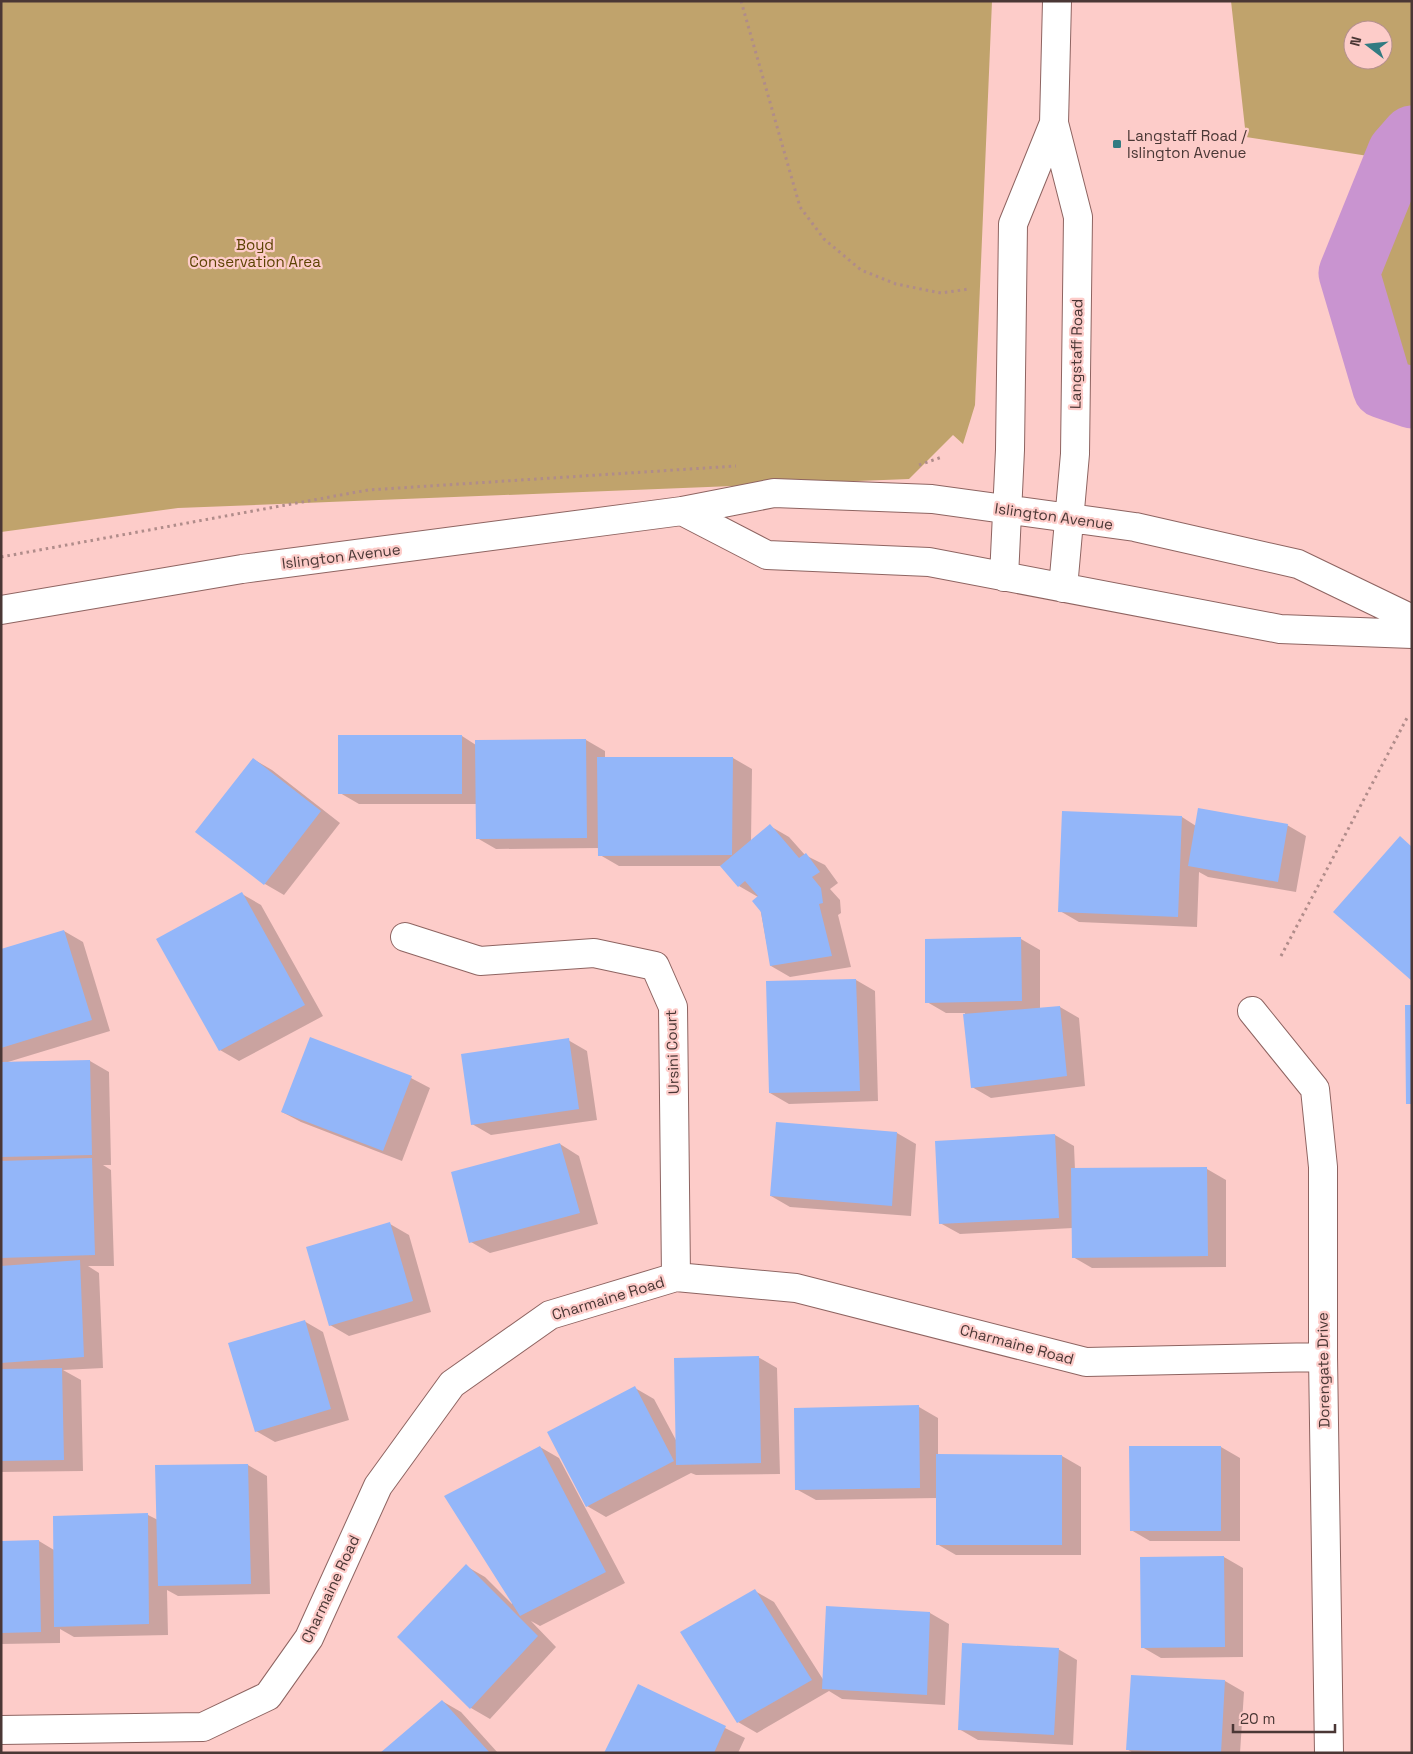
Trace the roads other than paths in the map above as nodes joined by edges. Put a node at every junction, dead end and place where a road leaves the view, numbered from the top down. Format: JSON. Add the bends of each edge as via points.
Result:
{"nodes":[{"id":1,"x":1058,"y":1,"type":"edge"},
{"id":2,"x":1054,"y":123,"type":"junction"},
{"id":3,"x":1007,"y":509,"type":"junction"},
{"id":4,"x":682,"y":511,"type":"junction"},
{"id":5,"x":1069,"y":518,"type":"junction"},
{"id":6,"x":1004,"y":576,"type":"junction"},
{"id":7,"x":1063,"y":588,"type":"junction"},
{"id":8,"x":1,"y":610,"type":"edge"},
{"id":9,"x":1412,"y":619,"type":"edge"},
{"id":10,"x":1412,"y":634,"type":"edge"},
{"id":11,"x":405,"y":937,"type":"dead end"},
{"id":12,"x":1252,"y":1011,"type":"dead end"},
{"id":13,"x":676,"y":1277,"type":"junction"},
{"id":14,"x":1323,"y":1357,"type":"junction"},
{"id":15,"x":1,"y":1730,"type":"edge"},
{"id":16,"x":1329,"y":1753,"type":"edge"}],
"edges":[{"from":1,"to":2,"type":"main road","name":"Langstaff Road"},
{"from":2,"to":3,"type":"main road","name":"Langstaff Road","via":[[1013,224]]},
{"from":2,"to":5,"type":"main road","name":"Langstaff Road","via":[[1078,217],[1074,454]]},
{"from":3,"to":4,"type":"main road","name":"Islington Avenue","via":[[932,498],[774,493]]},
{"from":3,"to":5,"type":"main road","name":"Islington Avenue"},
{"from":3,"to":6,"type":"main road","name":"Langstaff Road"},
{"from":4,"to":6,"type":"main road","via":[[767,554],[929,562]]},
{"from":4,"to":8,"type":"main road","name":"Islington Avenue","via":[[242,569]]},
{"from":5,"to":7,"type":"main road","name":"Langstaff Road"},
{"from":5,"to":9,"type":"main road","name":"Islington Avenue","via":[[1135,527],[1298,564]]},
{"from":6,"to":7,"type":"main road"},
{"from":7,"to":10,"type":"main road","via":[[1280,628]]},
{"from":11,"to":13,"type":"main road","name":"Ursini Court","via":[[480,961],[594,953],[655,966],[673,1007]]},
{"from":12,"to":14,"type":"main road","name":"Dorengate Drive","via":[[1315,1090],[1323,1167]]},
{"from":13,"to":14,"type":"main road","name":"Charmaine Road","via":[[796,1288],[1086,1362]]},
{"from":13,"to":15,"type":"main road","name":"Charmaine Road","via":[[550,1315],[452,1384],[378,1486],[308,1638],[268,1696],[203,1727]]},
{"from":14,"to":16,"type":"main road","name":"Dorengate Drive"}]}
